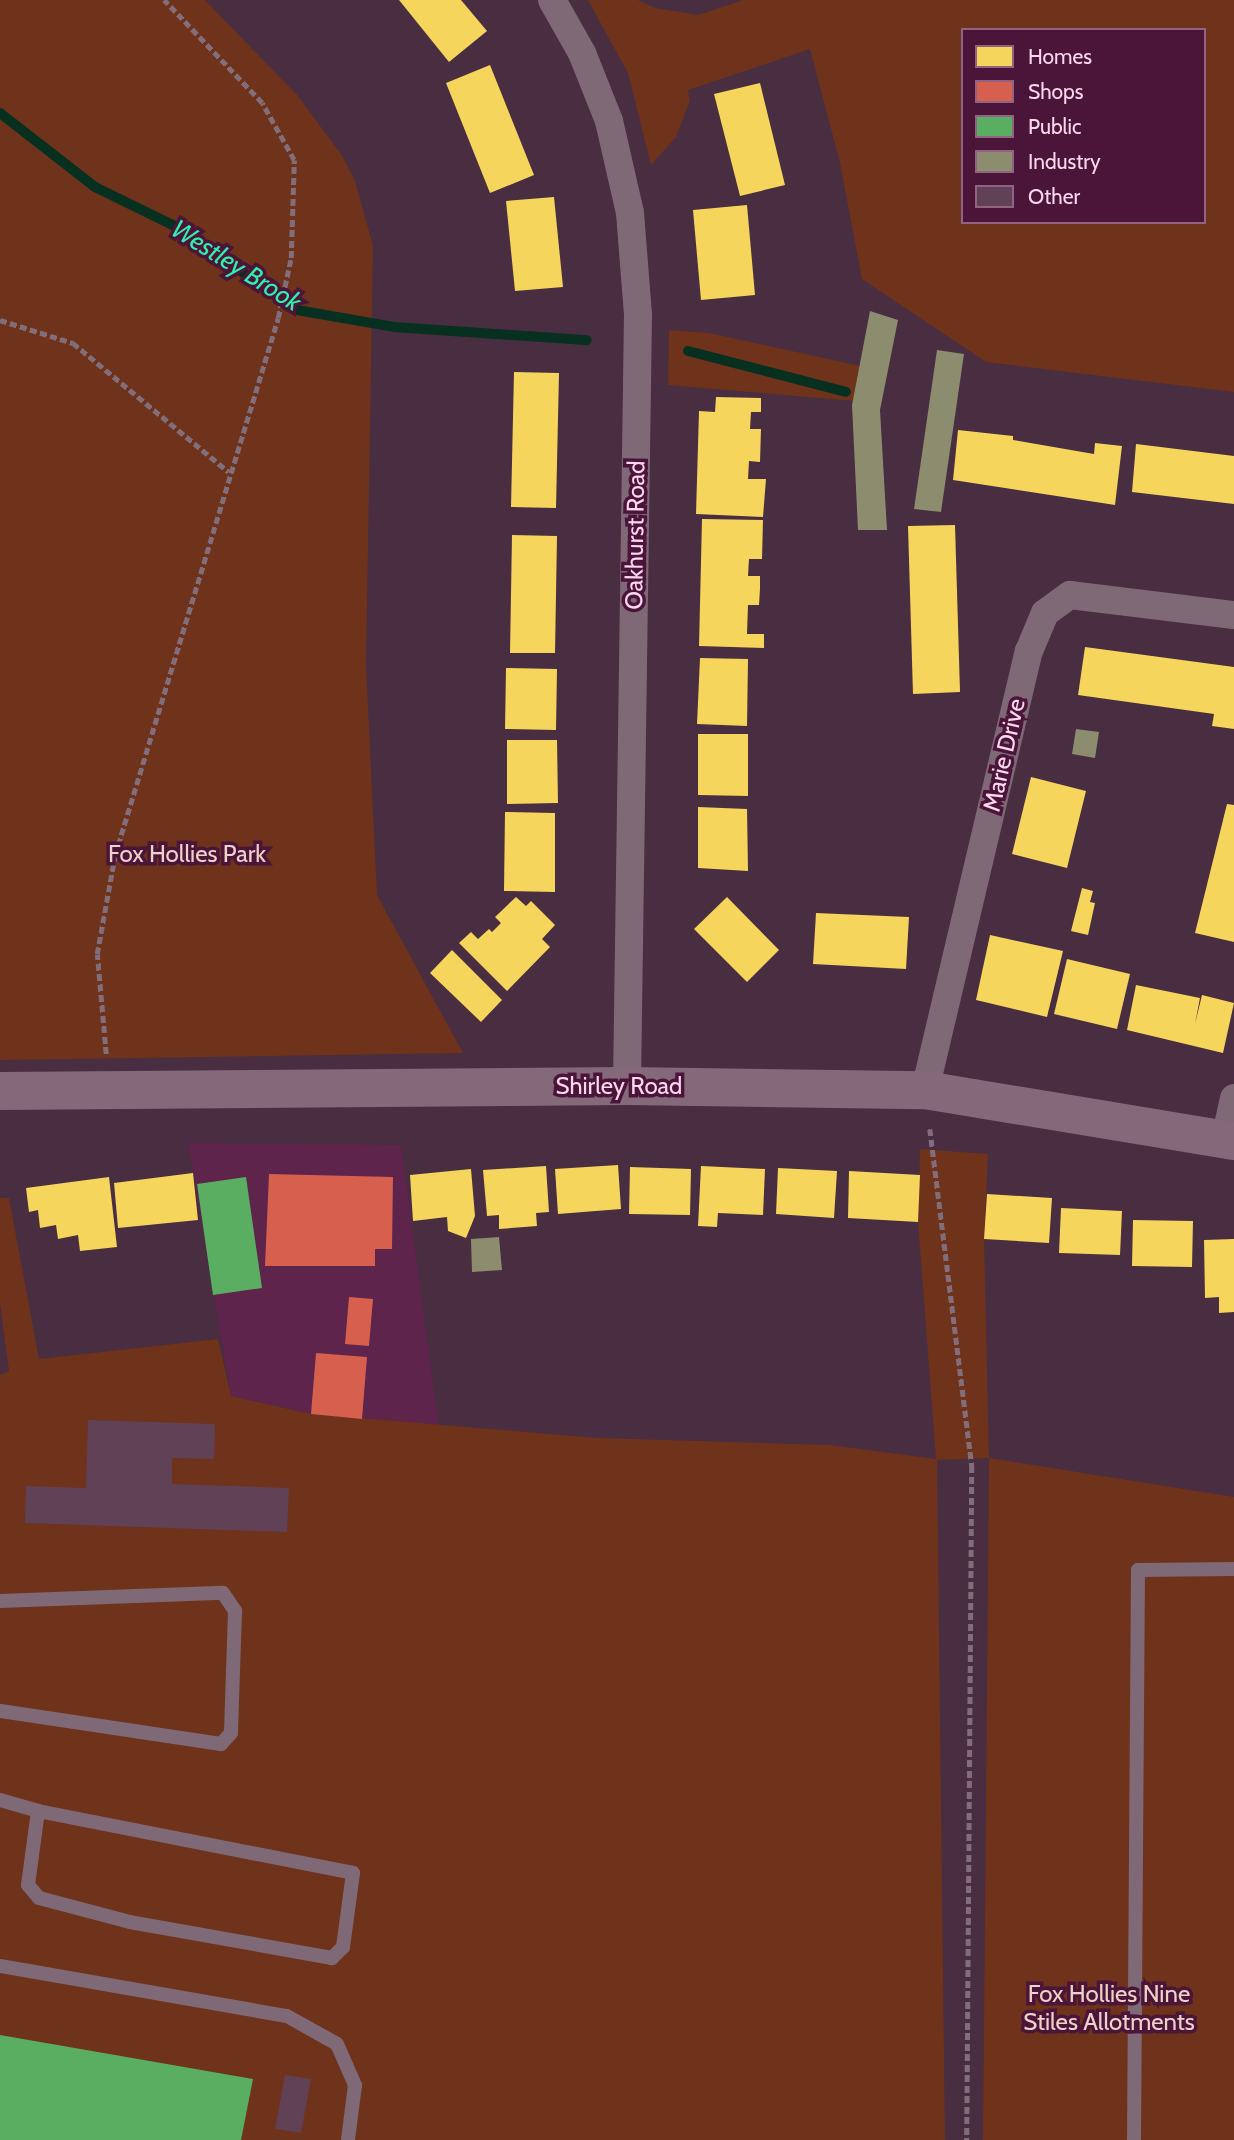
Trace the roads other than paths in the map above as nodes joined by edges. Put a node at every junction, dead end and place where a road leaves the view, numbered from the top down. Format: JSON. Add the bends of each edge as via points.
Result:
{"nodes":[{"id":1,"x":552,"y":0,"type":"edge"},
{"id":2,"x":1234,"y":615,"type":"edge"},
{"id":3,"x":627,"y":1086,"type":"junction"},
{"id":4,"x":925,"y":1090,"type":"junction"},
{"id":5,"x":0,"y":1091,"type":"edge"},
{"id":6,"x":1234,"y":1098,"type":"edge"},
{"id":7,"x":1229,"y":1140,"type":"edge"},
{"id":8,"x":1234,"y":1569,"type":"edge"},
{"id":9,"x":0,"y":1601,"type":"edge"},
{"id":10,"x":0,"y":1711,"type":"edge"},
{"id":11,"x":0,"y":1800,"type":"edge"},
{"id":12,"x":38,"y":1811,"type":"junction"},
{"id":13,"x":0,"y":1966,"type":"edge"},
{"id":14,"x":348,"y":2140,"type":"edge"},
{"id":15,"x":1135,"y":2140,"type":"edge"}],
"edges":[{"from":1,"to":3,"type":"street","name":"Oakhurst Road","via":[[582,53],[609,121],[630,213],[638,315]]},
{"from":2,"to":4,"type":"street","name":"Marie Drive","via":[[1070,595],[1045,613],[1029,650]]},
{"from":3,"to":4,"type":"street","name":"Shirley Road"},
{"from":3,"to":5,"type":"street","name":"Shirley Road"},
{"from":4,"to":7,"type":"street","name":"Shirley Road"},
{"from":6,"to":7,"type":"street"},
{"from":8,"to":15,"type":"lane","via":[[1138,1570]]},
{"from":9,"to":10,"type":"lane","via":[[223,1593],[235,1611],[231,1733],[221,1744]]},
{"from":11,"to":12,"type":"lane"},
{"from":12,"to":12,"type":"lane","via":[[353,1873],[343,1947],[331,1958],[130,1922],[39,1898],[28,1885]]},
{"from":13,"to":14,"type":"lane","via":[[287,2016],[337,2044],[355,2085]]}]}
